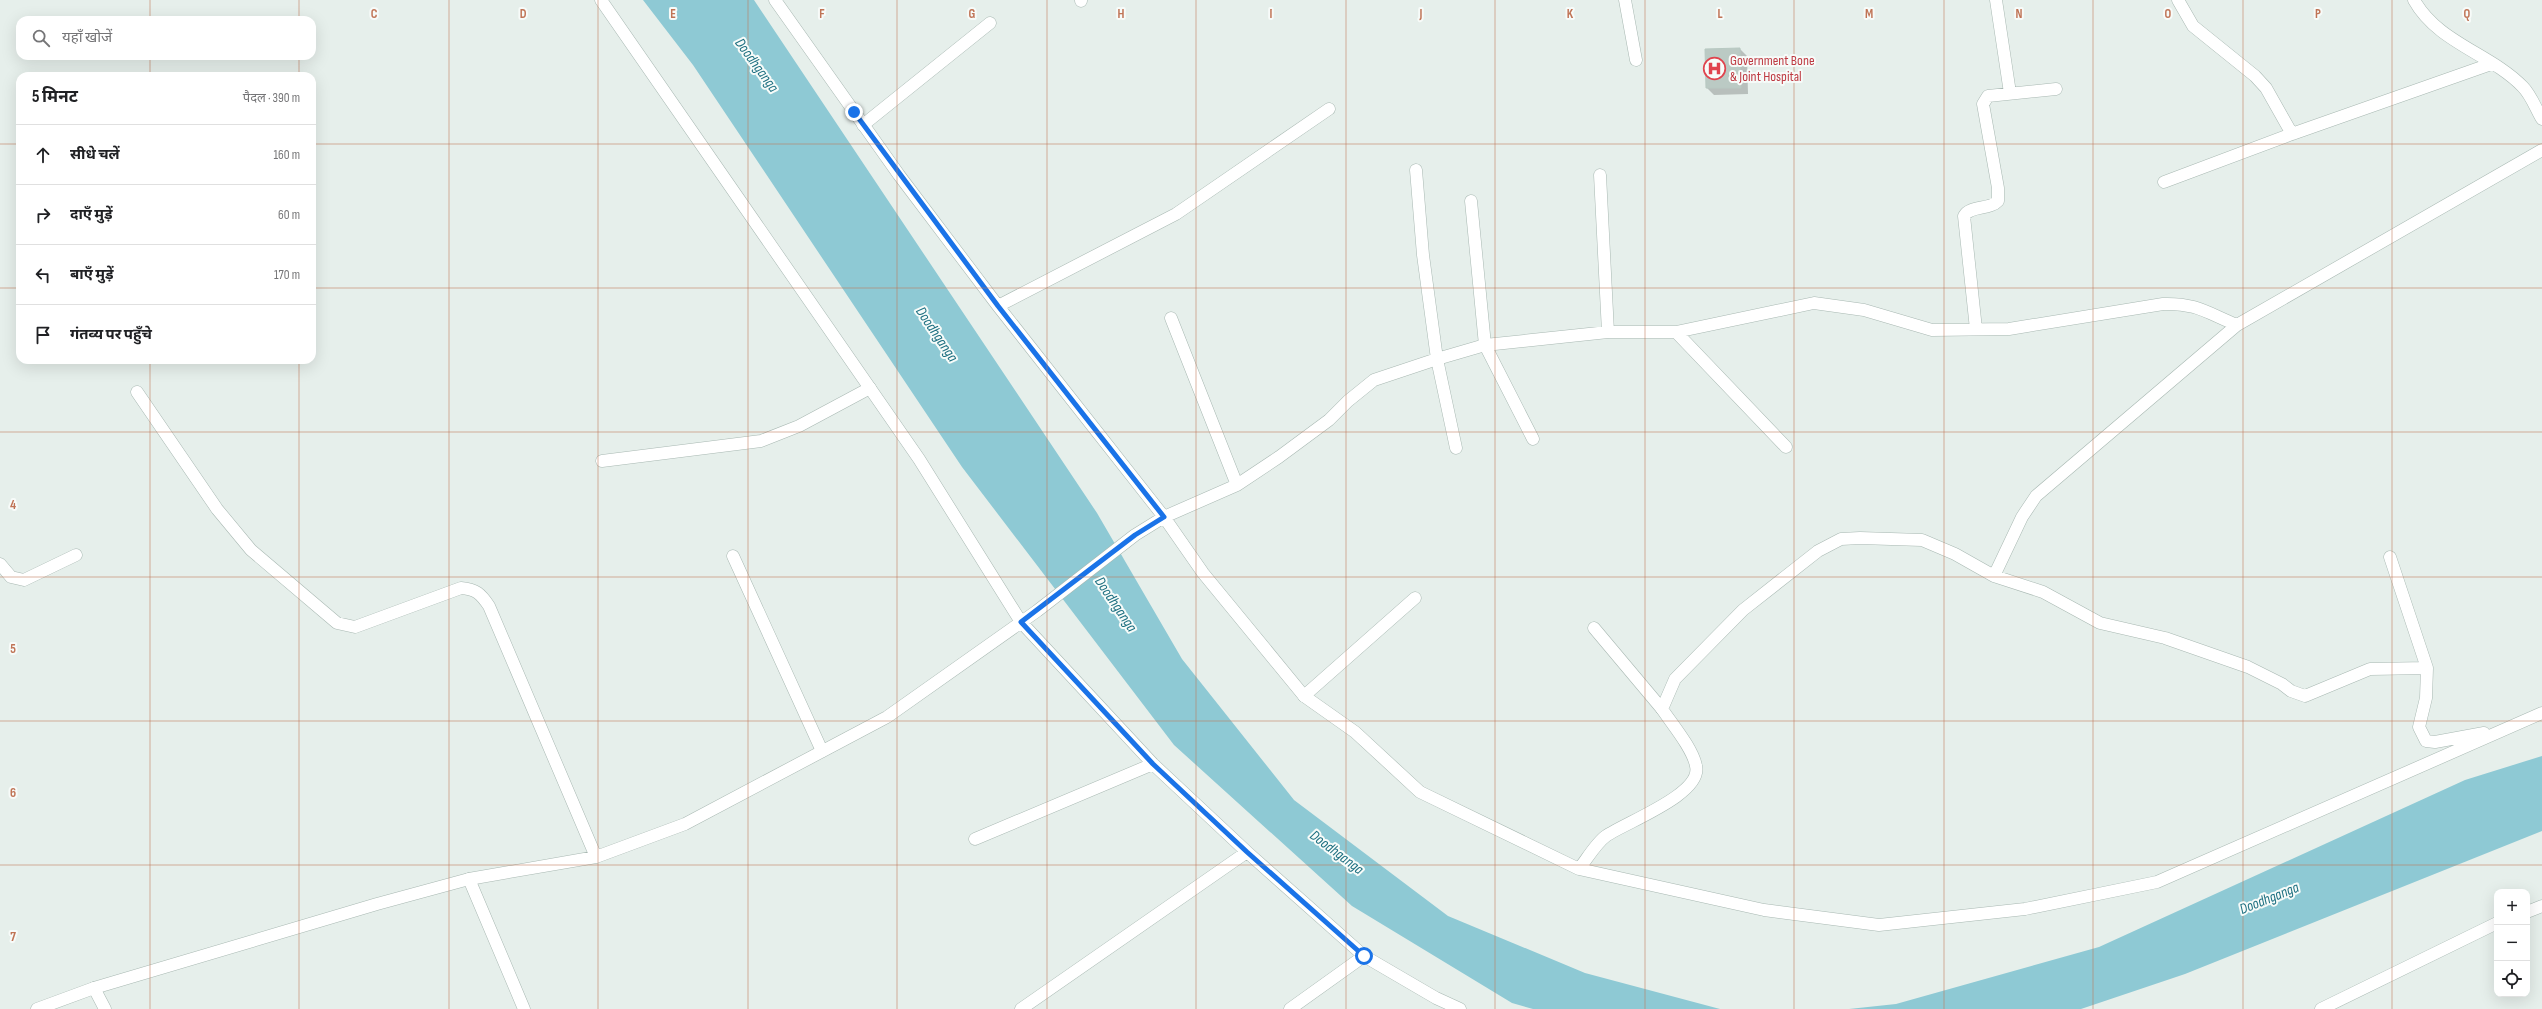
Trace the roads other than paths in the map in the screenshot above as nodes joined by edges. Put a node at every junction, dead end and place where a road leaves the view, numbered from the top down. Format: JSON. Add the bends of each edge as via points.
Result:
{"nodes":[{"id":1,"x":602,"y":0,"type":"edge"},
{"id":2,"x":775,"y":0,"type":"edge"},
{"id":3,"x":1625,"y":0,"type":"edge"},
{"id":4,"x":1996,"y":0,"type":"edge"},
{"id":5,"x":2178,"y":0,"type":"edge"},
{"id":6,"x":2414,"y":0,"type":"edge"},
{"id":7,"x":990,"y":23,"type":"dead end"},
{"id":8,"x":1636,"y":60,"type":"dead end"},
{"id":9,"x":2491,"y":64,"type":"junction"},
{"id":10,"x":2056,"y":89,"type":"dead end"},
{"id":11,"x":2010,"y":93,"type":"junction"},
{"id":12,"x":1329,"y":109,"type":"dead end"},
{"id":13,"x":2542,"y":119,"type":"edge"},
{"id":14,"x":863,"y":125,"type":"junction"},
{"id":15,"x":2292,"y":134,"type":"junction"},
{"id":16,"x":2542,"y":150,"type":"edge"},
{"id":17,"x":1416,"y":170,"type":"dead end"},
{"id":18,"x":1600,"y":176,"type":"dead end"},
{"id":19,"x":2164,"y":182,"type":"dead end"},
{"id":20,"x":1471,"y":201,"type":"dead end"},
{"id":21,"x":998,"y":306,"type":"junction"},
{"id":22,"x":1171,"y":318,"type":"dead end"},
{"id":23,"x":2237,"y":325,"type":"junction"},
{"id":24,"x":1976,"y":329,"type":"junction"},
{"id":25,"x":1608,"y":332,"type":"junction"},
{"id":26,"x":1676,"y":332,"type":"junction"},
{"id":27,"x":1485,"y":345,"type":"junction"},
{"id":28,"x":1437,"y":359,"type":"junction"},
{"id":29,"x":870,"y":388,"type":"junction"},
{"id":30,"x":137,"y":392,"type":"dead end"},
{"id":31,"x":1533,"y":439,"type":"dead end"},
{"id":32,"x":1786,"y":447,"type":"dead end"},
{"id":33,"x":1456,"y":448,"type":"dead end"},
{"id":34,"x":602,"y":461,"type":"dead end"},
{"id":35,"x":1237,"y":485,"type":"junction"},
{"id":36,"x":1164,"y":517,"type":"junction"},
{"id":37,"x":76,"y":555,"type":"dead end"},
{"id":38,"x":733,"y":556,"type":"dead end"},
{"id":39,"x":2390,"y":557,"type":"dead end"},
{"id":40,"x":0,"y":564,"type":"edge"},
{"id":41,"x":1994,"y":576,"type":"junction"},
{"id":42,"x":1415,"y":598,"type":"dead end"},
{"id":43,"x":1021,"y":622,"type":"junction"},
{"id":44,"x":1594,"y":628,"type":"dead end"},
{"id":45,"x":2427,"y":668,"type":"junction"},
{"id":46,"x":1304,"y":696,"type":"junction"},
{"id":47,"x":1662,"y":709,"type":"junction"},
{"id":48,"x":2542,"y":713,"type":"edge"},
{"id":49,"x":2505,"y":729,"type":"junction"},
{"id":50,"x":822,"y":751,"type":"junction"},
{"id":51,"x":1153,"y":764,"type":"junction"},
{"id":52,"x":975,"y":839,"type":"dead end"},
{"id":53,"x":1247,"y":852,"type":"junction"},
{"id":54,"x":596,"y":856,"type":"junction"},
{"id":55,"x":1579,"y":869,"type":"junction"},
{"id":56,"x":469,"y":879,"type":"junction"},
{"id":57,"x":2542,"y":906,"type":"edge"},
{"id":58,"x":2530,"y":911,"type":"edge"},
{"id":59,"x":2494,"y":924,"type":"edge"},
{"id":60,"x":1364,"y":956,"type":"junction"},
{"id":61,"x":94,"y":988,"type":"junction"},
{"id":62,"x":37,"y":1009,"type":"edge"},
{"id":63,"x":105,"y":1009,"type":"edge"},
{"id":64,"x":524,"y":1009,"type":"edge"},
{"id":65,"x":1021,"y":1009,"type":"edge"},
{"id":66,"x":1290,"y":1009,"type":"edge"},
{"id":67,"x":1460,"y":1009,"type":"edge"},
{"id":68,"x":2321,"y":1009,"type":"edge"}],
"edges":[{"from":1,"to":29,"type":"street"},
{"from":2,"to":14,"type":"street"},
{"from":3,"to":8,"type":"street"},
{"from":4,"to":11,"type":"street"},
{"from":5,"to":15,"type":"street","via":[[2193,26],[2256,76],[2266,88]]},
{"from":6,"to":9,"type":"street","via":[[2422,14],[2433,25]]},
{"from":7,"to":14,"type":"street"},
{"from":9,"to":13,"type":"street","via":[[2524,88]]},
{"from":9,"to":15,"type":"street"},
{"from":10,"to":11,"type":"street"},
{"from":11,"to":24,"type":"street","via":[[1988,96],[1983,104],[1998,201],[1994,205],[1969,211],[1964,216]]},
{"from":12,"to":21,"type":"street","via":[[1176,214]]},
{"from":14,"to":21,"type":"street"},
{"from":15,"to":19,"type":"street"},
{"from":16,"to":23,"type":"street"},
{"from":17,"to":28,"type":"street","via":[[1422,256]]},
{"from":18,"to":25,"type":"street"},
{"from":20,"to":27,"type":"street"},
{"from":21,"to":36,"type":"street"},
{"from":22,"to":35,"type":"street"},
{"from":23,"to":24,"type":"street","via":[[2197,306],[2184,303],[2163,304],[2009,329]]},
{"from":23,"to":41,"type":"street","via":[[2036,496],[2022,517]]},
{"from":24,"to":26,"type":"street","via":[[1932,330],[1864,310],[1814,303]]},
{"from":25,"to":26,"type":"street"},
{"from":25,"to":27,"type":"street"},
{"from":26,"to":32,"type":"street"},
{"from":27,"to":28,"type":"street"},
{"from":27,"to":31,"type":"street"},
{"from":28,"to":33,"type":"street"},
{"from":28,"to":35,"type":"street","via":[[1374,380],[1329,420]]},
{"from":29,"to":34,"type":"street","via":[[799,426],[761,441]]},
{"from":29,"to":43,"type":"street","via":[[919,459]]},
{"from":30,"to":54,"type":"street","via":[[217,509],[251,550],[337,623],[355,628],[461,588],[473,589],[481,594],[489,606]]},
{"from":35,"to":36,"type":"street"},
{"from":36,"to":43,"type":"street","via":[[1135,535]]},
{"from":36,"to":46,"type":"street","via":[[1203,573]]},
{"from":37,"to":40,"type":"street","via":[[24,580],[11,576]]},
{"from":38,"to":50,"type":"street"},
{"from":39,"to":45,"type":"street"},
{"from":41,"to":45,"type":"street","via":[[2043,592],[2100,623],[2165,638],[2248,667],[2305,696],[2370,669]]},
{"from":41,"to":47,"type":"street","via":[[1955,554],[1922,540],[1841,539],[1818,551],[1743,610],[1675,679]]},
{"from":42,"to":46,"type":"street"},
{"from":43,"to":50,"type":"street","via":[[887,717]]},
{"from":43,"to":51,"type":"street"},
{"from":44,"to":47,"type":"street"},
{"from":45,"to":49,"type":"street","via":[[2426,698],[2418,727],[2426,741],[2435,742]]},
{"from":46,"to":55,"type":"street","via":[[1355,732],[1420,792]]},
{"from":47,"to":55,"type":"street","via":[[1697,767],[1695,780],[1684,792],[1605,837]]},
{"from":48,"to":49,"type":"street"},
{"from":49,"to":55,"type":"street","via":[[2157,882],[2025,909],[1879,925],[1764,910]]},
{"from":50,"to":54,"type":"street","via":[[685,824]]},
{"from":51,"to":52,"type":"street"},
{"from":51,"to":53,"type":"street"},
{"from":53,"to":60,"type":"street"},
{"from":53,"to":65,"type":"street"},
{"from":54,"to":56,"type":"street"},
{"from":56,"to":61,"type":"street"},
{"from":56,"to":64,"type":"street"},
{"from":57,"to":58,"type":"street"},
{"from":59,"to":68,"type":"street"},
{"from":60,"to":66,"type":"street"},
{"from":60,"to":67,"type":"street"},
{"from":61,"to":62,"type":"street"},
{"from":61,"to":63,"type":"street"}]}
